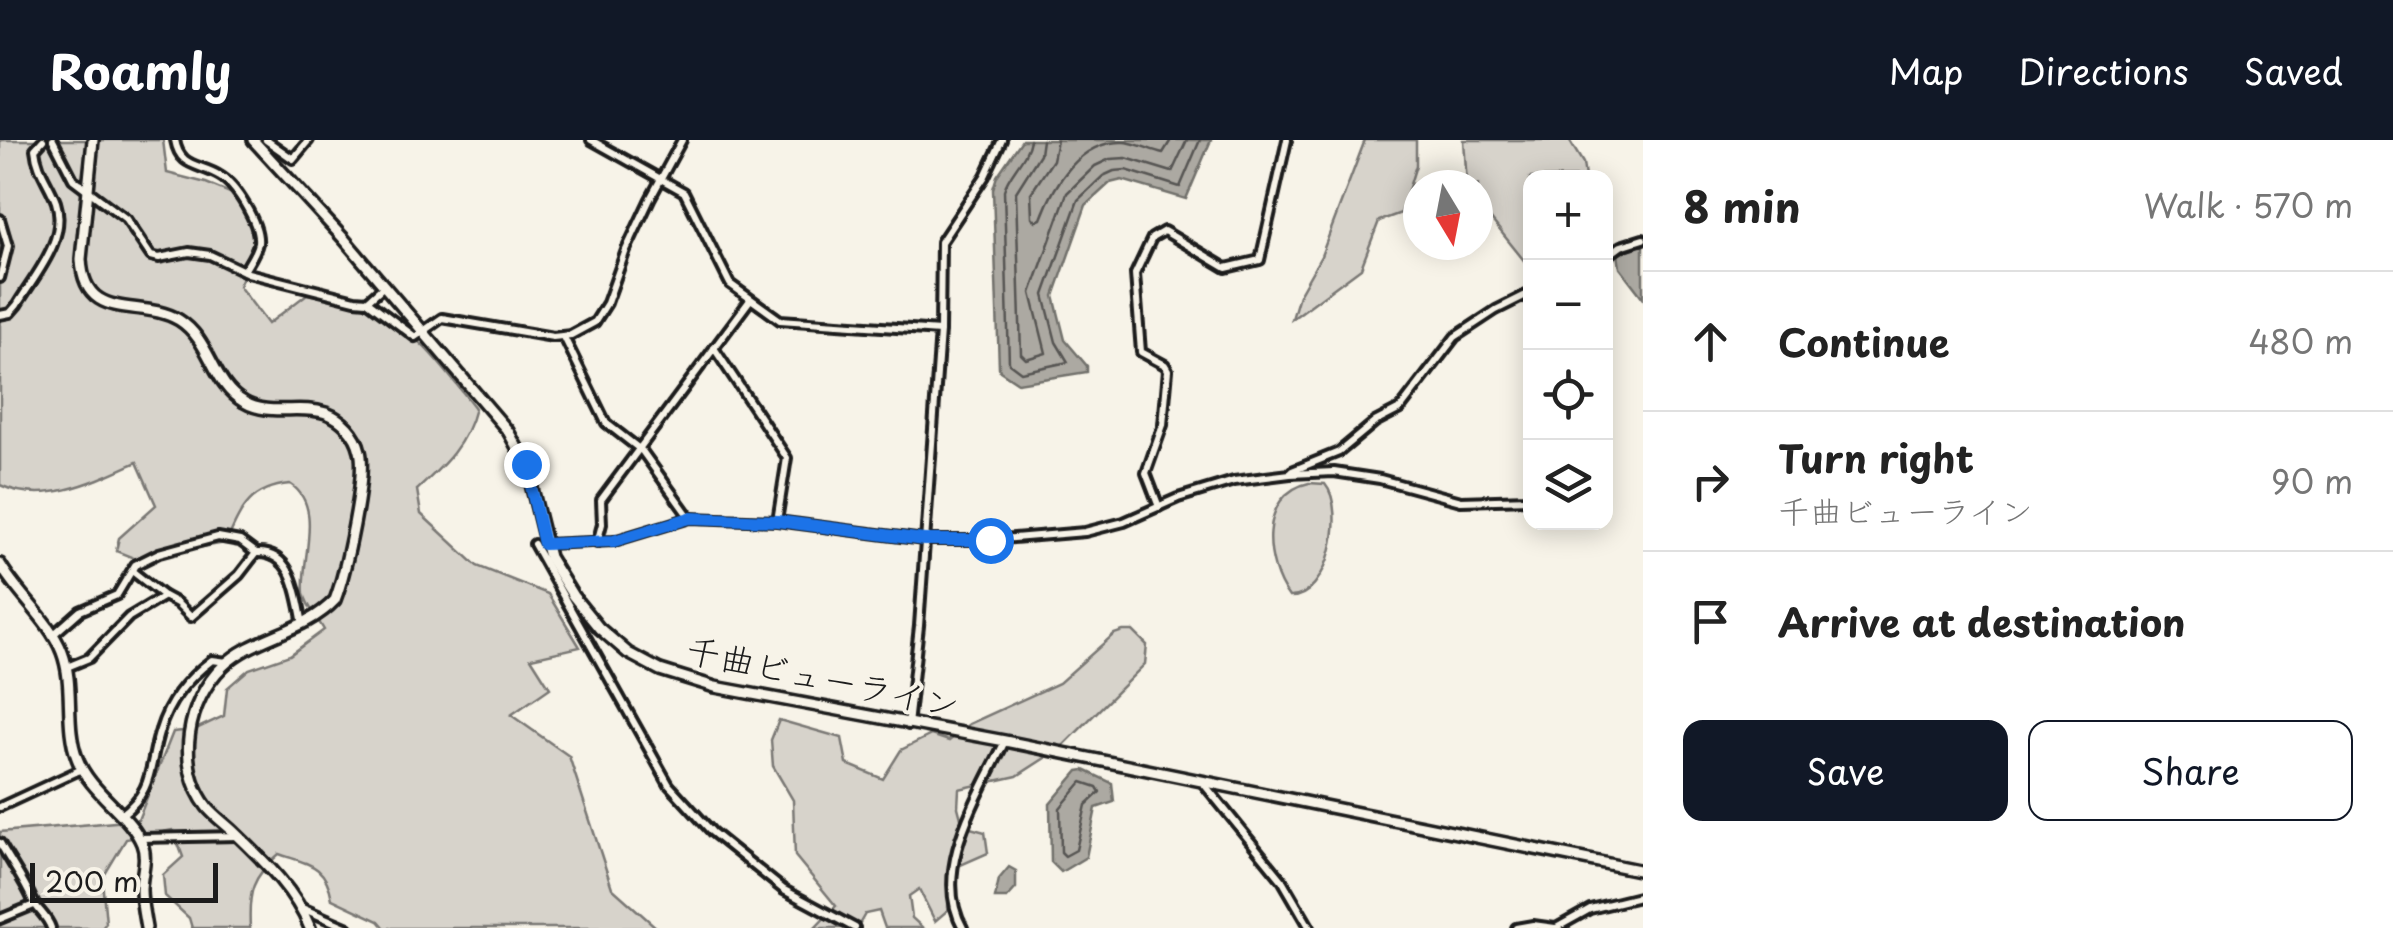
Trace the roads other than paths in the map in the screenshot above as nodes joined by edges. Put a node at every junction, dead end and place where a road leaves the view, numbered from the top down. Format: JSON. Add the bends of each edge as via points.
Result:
{"nodes":[{"id":1,"x":44,"y":140,"type":"edge"},
{"id":2,"x":53,"y":140,"type":"edge"},
{"id":3,"x":93,"y":140,"type":"edge"},
{"id":4,"x":175,"y":140,"type":"edge"},
{"id":5,"x":253,"y":140,"type":"edge"},
{"id":6,"x":266,"y":140,"type":"edge"},
{"id":7,"x":309,"y":140,"type":"edge"},
{"id":8,"x":591,"y":140,"type":"edge"},
{"id":9,"x":682,"y":140,"type":"edge"},
{"id":10,"x":1002,"y":140,"type":"edge"},
{"id":11,"x":1287,"y":140,"type":"edge"},
{"id":12,"x":661,"y":178,"type":"junction"},
{"id":13,"x":87,"y":191,"type":"junction"},
{"id":14,"x":0,"y":219,"type":"edge"},
{"id":15,"x":1643,"y":239,"type":"edge"},
{"id":16,"x":1613,"y":252,"type":"edge"},
{"id":17,"x":244,"y":271,"type":"junction"},
{"id":18,"x":0,"y":278,"type":"edge"},
{"id":19,"x":384,"y":286,"type":"junction"},
{"id":20,"x":1523,"y":297,"type":"edge"},
{"id":21,"x":750,"y":300,"type":"junction"},
{"id":22,"x":367,"y":301,"type":"junction"},
{"id":23,"x":0,"y":314,"type":"edge"},
{"id":24,"x":940,"y":330,"type":"junction"},
{"id":25,"x":424,"y":332,"type":"junction"},
{"id":26,"x":564,"y":337,"type":"junction"},
{"id":27,"x":714,"y":348,"type":"junction"},
{"id":28,"x":639,"y":448,"type":"junction"},
{"id":29,"x":1290,"y":474,"type":"junction"},
{"id":30,"x":1523,"y":498,"type":"edge"},
{"id":31,"x":1158,"y":507,"type":"junction"},
{"id":32,"x":690,"y":518,"type":"junction"},
{"id":33,"x":777,"y":521,"type":"junction"},
{"id":34,"x":924,"y":540,"type":"junction"},
{"id":35,"x":539,"y":544,"type":"junction"},
{"id":36,"x":596,"y":544,"type":"junction"},
{"id":37,"x":256,"y":553,"type":"junction"},
{"id":38,"x":0,"y":564,"type":"edge"},
{"id":39,"x":132,"y":571,"type":"junction"},
{"id":40,"x":165,"y":597,"type":"junction"},
{"id":41,"x":303,"y":624,"type":"junction"},
{"id":42,"x":54,"y":634,"type":"junction"},
{"id":43,"x":227,"y":662,"type":"junction"},
{"id":44,"x":67,"y":667,"type":"junction"},
{"id":45,"x":908,"y":725,"type":"junction"},
{"id":46,"x":1005,"y":741,"type":"junction"},
{"id":47,"x":82,"y":769,"type":"junction"},
{"id":48,"x":1204,"y":784,"type":"junction"},
{"id":49,"x":0,"y":808,"type":"edge"},
{"id":50,"x":120,"y":816,"type":"junction"},
{"id":51,"x":238,"y":836,"type":"junction"},
{"id":52,"x":140,"y":838,"type":"junction"},
{"id":53,"x":0,"y":843,"type":"edge"},
{"id":54,"x":1643,"y":871,"type":"edge"},
{"id":55,"x":1643,"y":896,"type":"edge"},
{"id":56,"x":34,"y":906,"type":"junction"},
{"id":57,"x":302,"y":908,"type":"junction"},
{"id":58,"x":0,"y":920,"type":"edge"},
{"id":59,"x":51,"y":928,"type":"edge"},
{"id":60,"x":146,"y":928,"type":"edge"},
{"id":61,"x":310,"y":928,"type":"edge"},
{"id":62,"x":348,"y":928,"type":"edge"},
{"id":63,"x":855,"y":928,"type":"edge"},
{"id":64,"x":963,"y":928,"type":"edge"},
{"id":65,"x":1310,"y":928,"type":"edge"},
{"id":66,"x":1516,"y":928,"type":"edge"},
{"id":67,"x":1555,"y":928,"type":"edge"}],
"edges":[{"from":1,"to":23,"type":"street","via":[[36,158],[56,202],[56,238],[17,305]]},
{"from":2,"to":13,"type":"street"},
{"from":3,"to":13,"type":"street"},
{"from":4,"to":17,"type":"street","via":[[185,162],[226,180],[254,224],[257,246]]},
{"from":5,"to":19,"type":"street","name":"千曲ビューライン"},
{"from":6,"to":7,"type":"street","via":[[292,159]]},
{"from":8,"to":12,"type":"street"},
{"from":9,"to":12,"type":"street"},
{"from":10,"to":24,"type":"street","via":[[941,242]]},
{"from":11,"to":31,"type":"street","via":[[1260,260],[1226,268],[1164,231],[1152,238],[1134,274],[1141,352],[1168,370],[1164,418],[1146,473]]},
{"from":12,"to":21,"type":"street","via":[[687,196],[730,284]]},
{"from":12,"to":26,"type":"street","via":[[600,314]]},
{"from":13,"to":17,"type":"street","via":[[126,219],[151,256],[198,252]]},
{"from":13,"to":41,"type":"street","via":[[82,274],[96,296],[181,321],[203,344],[224,388],[242,401],[330,414],[360,450],[340,587],[328,608]]},
{"from":14,"to":18,"type":"street","via":[[8,256]]},
{"from":15,"to":16,"type":"street"},
{"from":17,"to":22,"type":"street"},
{"from":19,"to":22,"type":"street"},
{"from":19,"to":25,"type":"street","name":"千曲ビューライン"},
{"from":20,"to":29,"type":"street","via":[[1454,337],[1400,409],[1338,452]]},
{"from":21,"to":24,"type":"street","via":[[780,320]]},
{"from":21,"to":27,"type":"street"},
{"from":22,"to":25,"type":"street","via":[[415,338]]},
{"from":24,"to":34,"type":"street"},
{"from":25,"to":26,"type":"street","via":[[442,318]]},
{"from":25,"to":35,"type":"street","name":"千曲ビューライン","via":[[518,448],[531,481]]},
{"from":26,"to":28,"type":"street","via":[[606,423]]},
{"from":27,"to":28,"type":"street"},
{"from":27,"to":33,"type":"street","via":[[787,458]]},
{"from":28,"to":32,"type":"street"},
{"from":28,"to":36,"type":"street","via":[[602,500]]},
{"from":29,"to":30,"type":"street","via":[[1334,472],[1461,501]]},
{"from":29,"to":31,"type":"street","via":[[1234,482]]},
{"from":31,"to":34,"type":"street","via":[[1085,532]]},
{"from":32,"to":33,"type":"street"},
{"from":32,"to":36,"type":"street"},
{"from":33,"to":34,"type":"street"},
{"from":34,"to":45,"type":"street"},
{"from":35,"to":36,"type":"street"},
{"from":35,"to":45,"type":"street","name":"千曲ビューライン","via":[[600,628],[643,662],[715,687]]},
{"from":35,"to":63,"type":"street","via":[[669,785],[712,832],[784,890]]},
{"from":37,"to":39,"type":"street","via":[[218,537],[159,552]]},
{"from":37,"to":40,"type":"street","via":[[191,616]]},
{"from":37,"to":41,"type":"street","via":[[288,567]]},
{"from":38,"to":42,"type":"street"},
{"from":39,"to":40,"type":"street"},
{"from":39,"to":42,"type":"street","via":[[117,594],[80,611]]},
{"from":40,"to":44,"type":"street","via":[[129,617],[89,658]]},
{"from":41,"to":43,"type":"street"},
{"from":42,"to":44,"type":"street"},
{"from":43,"to":50,"type":"street","via":[[212,660],[177,693],[144,791]]},
{"from":43,"to":51,"type":"street","via":[[192,717],[188,752],[207,808]]},
{"from":44,"to":47,"type":"street","via":[[70,728]]},
{"from":45,"to":46,"type":"street","name":"千曲ビューライン"},
{"from":46,"to":48,"type":"street","name":"千曲ビューライン"},
{"from":46,"to":64,"type":"street","via":[[958,844],[951,900]]},
{"from":47,"to":49,"type":"street"},
{"from":47,"to":50,"type":"street"},
{"from":48,"to":54,"type":"street","name":"千曲ビューライン"},
{"from":48,"to":65,"type":"street","via":[[1282,880]]},
{"from":50,"to":52,"type":"street"},
{"from":51,"to":52,"type":"street"},
{"from":51,"to":57,"type":"street"},
{"from":52,"to":60,"type":"street"},
{"from":53,"to":56,"type":"street"},
{"from":55,"to":67,"type":"street","via":[[1590,909]]},
{"from":56,"to":58,"type":"street"},
{"from":56,"to":59,"type":"street"},
{"from":57,"to":61,"type":"street"},
{"from":57,"to":62,"type":"street"},
{"from":66,"to":67,"type":"street"}]}
